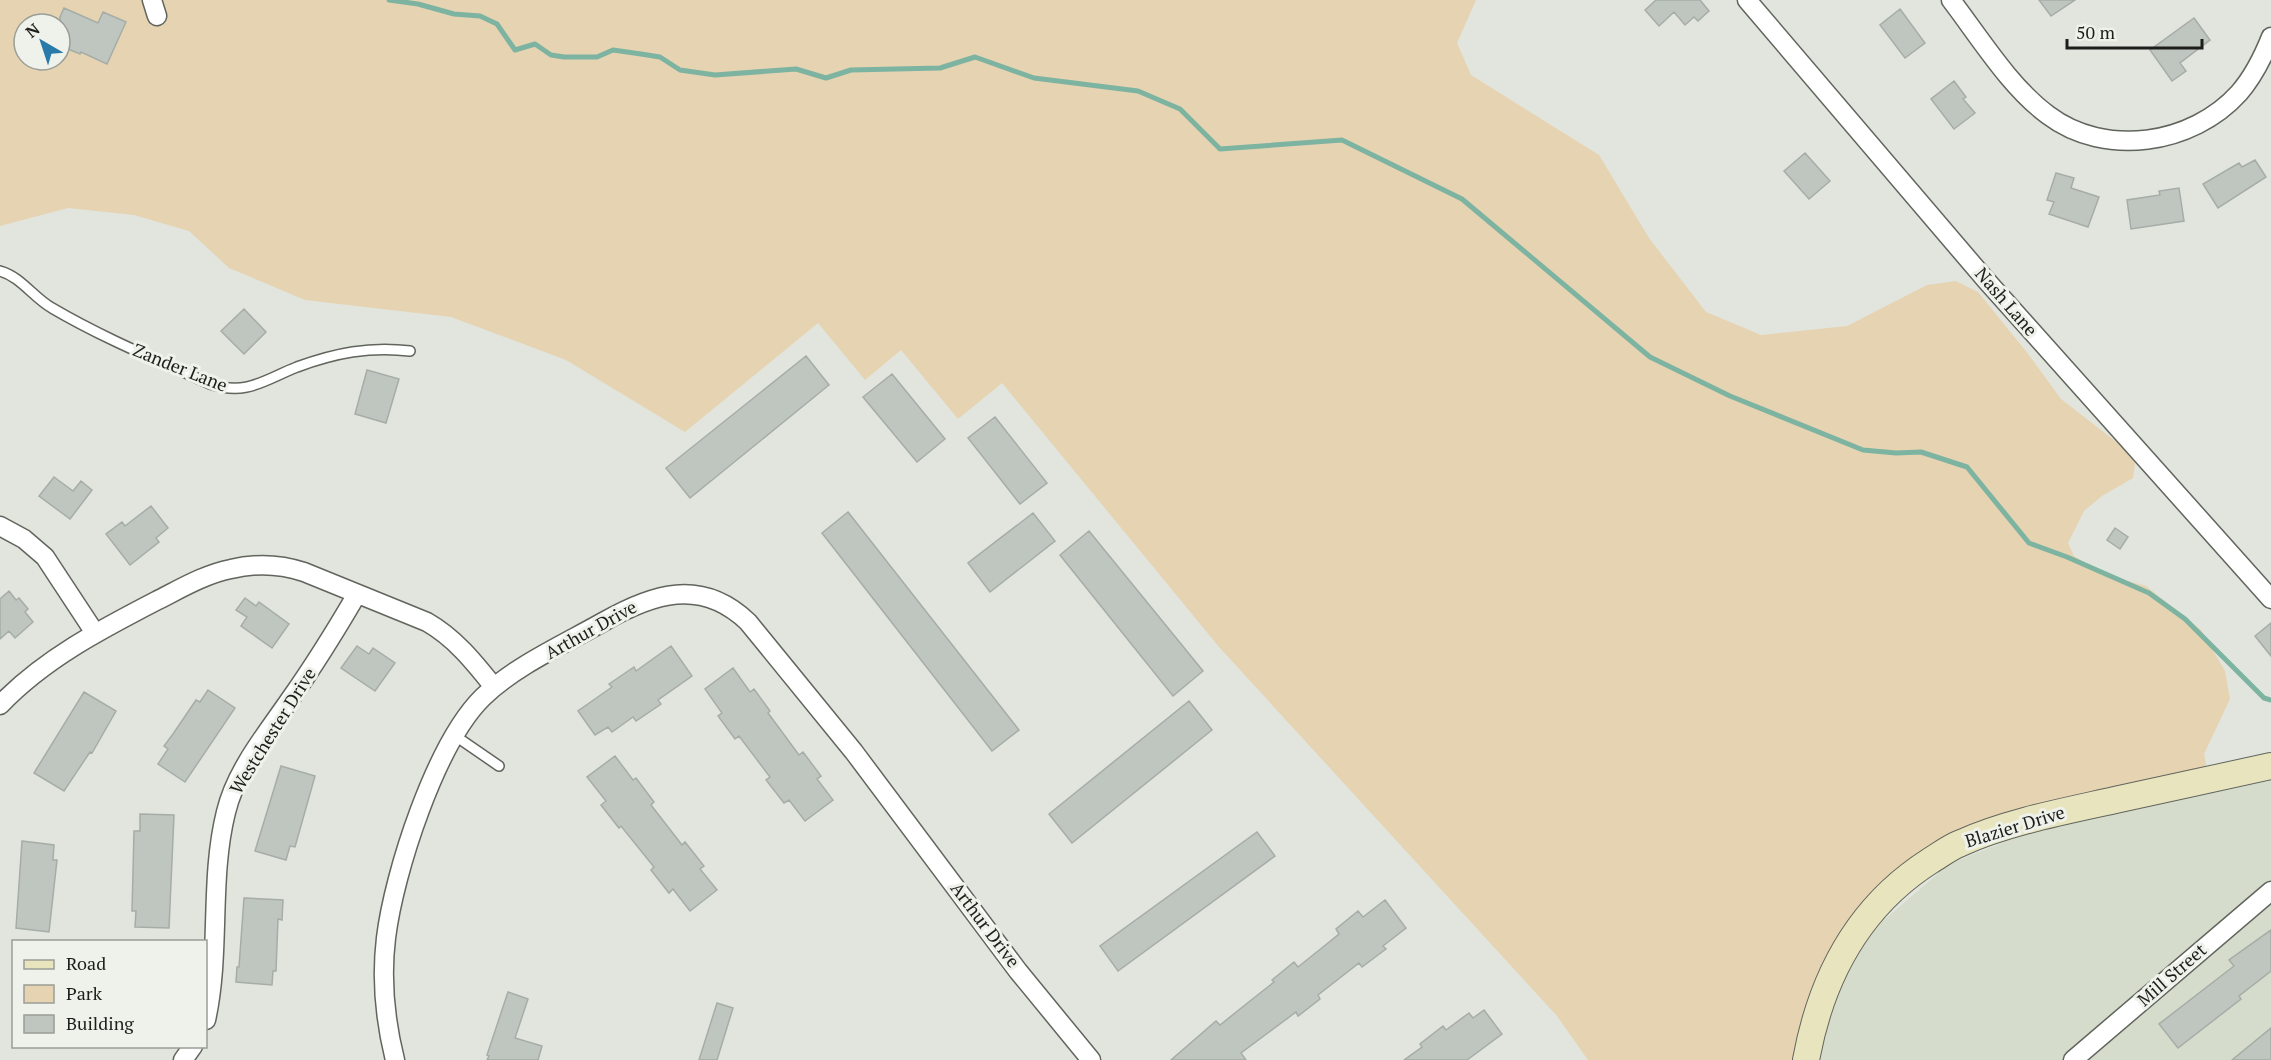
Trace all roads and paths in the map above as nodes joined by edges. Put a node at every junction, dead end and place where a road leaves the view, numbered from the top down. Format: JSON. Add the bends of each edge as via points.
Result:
{"nodes":[{"id":1,"x":1748,"y":0,"type":"edge"},
{"id":2,"x":1951,"y":0,"type":"edge"},
{"id":3,"x":2271,"y":37,"type":"edge"},
{"id":4,"x":0,"y":272,"type":"edge"},
{"id":5,"x":410,"y":351,"type":"dead end"},
{"id":6,"x":0,"y":526,"type":"edge"},
{"id":7,"x":357,"y":594,"type":"junction"},
{"id":8,"x":2271,"y":599,"type":"edge"},
{"id":9,"x":95,"y":633,"type":"junction"},
{"id":10,"x":494,"y":687,"type":"junction"},
{"id":11,"x":0,"y":705,"type":"edge"},
{"id":12,"x":454,"y":735,"type":"junction"},
{"id":13,"x":499,"y":766,"type":"dead end"},
{"id":14,"x":2271,"y":766,"type":"edge"},
{"id":15,"x":2271,"y":891,"type":"edge"},
{"id":16,"x":207,"y":1011,"type":"edge"},
{"id":17,"x":192,"y":1048,"type":"edge"},
{"id":18,"x":183,"y":1060,"type":"edge"},
{"id":19,"x":395,"y":1060,"type":"edge"},
{"id":20,"x":1091,"y":1060,"type":"edge"},
{"id":21,"x":1806,"y":1060,"type":"edge"},
{"id":22,"x":2073,"y":1060,"type":"edge"}],
"edges":[{"from":1,"to":8,"type":"street","name":"Nash Lane","via":[[1985,279]]},
{"from":2,"to":3,"type":"street","via":[[2017,86],[2039,108],[2059,123],[2114,140],[2154,139],[2205,120],[2240,92]]},
{"from":4,"to":5,"type":"lane","name":"Zander Lane","via":[[12,276],[40,301],[104,337],[227,389],[249,388],[297,367],[370,348]]},
{"from":6,"to":9,"type":"street","via":[[45,556]]},
{"from":7,"to":9,"type":"street","via":[[290,567],[241,567],[200,579]]},
{"from":7,"to":10,"type":"street","via":[[440,629]]},
{"from":7,"to":16,"type":"street","name":"Westchester Drive","via":[[245,767],[230,800],[220,845]]},
{"from":9,"to":11,"type":"street","via":[[52,660]]},
{"from":10,"to":12,"type":"street","name":"Arthur Drive"},
{"from":10,"to":20,"type":"street","name":"Arthur Drive","via":[[639,603],[686,594],[730,606],[854,752],[1018,971]]},
{"from":12,"to":13,"type":"lane"},
{"from":12,"to":19,"type":"street","name":"Arthur Drive","via":[[421,810],[389,919],[385,989]]},
{"from":14,"to":21,"type":"street","name":"Blazier Drive","via":[[1984,833],[1936,857],[1889,892],[1856,932],[1815,1014]]},
{"from":15,"to":22,"type":"street","name":"Mill Street"},
{"from":17,"to":18,"type":"street"}]}
